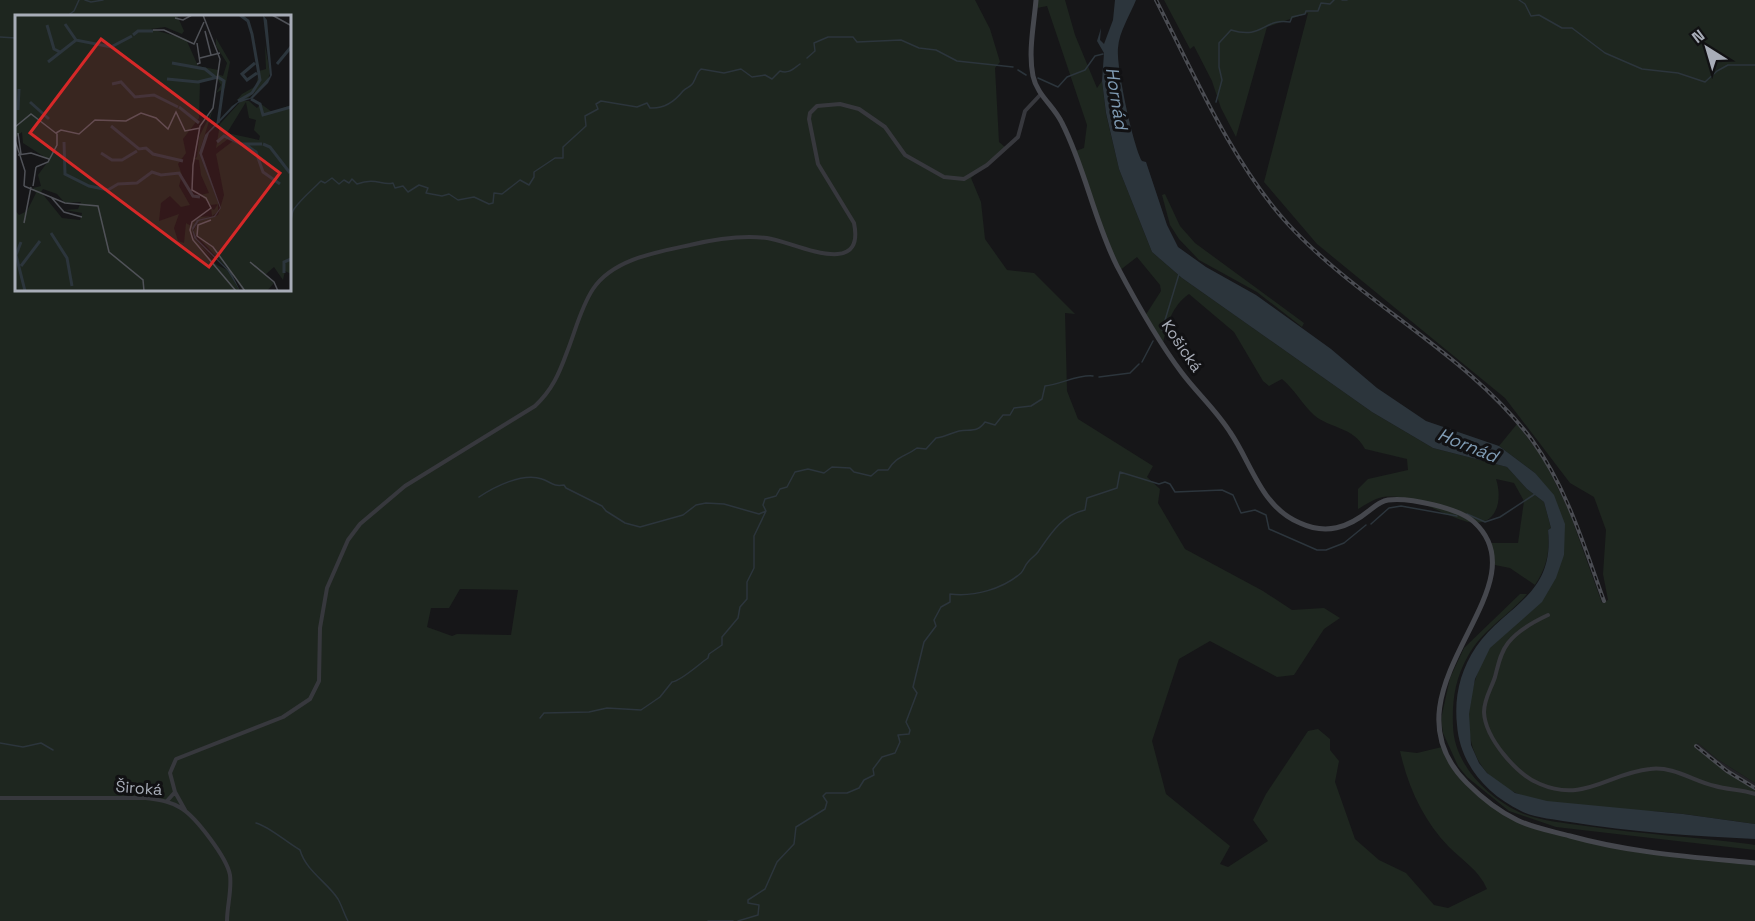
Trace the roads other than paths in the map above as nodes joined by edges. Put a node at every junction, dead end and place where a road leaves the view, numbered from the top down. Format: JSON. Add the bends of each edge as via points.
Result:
{"nodes":[{"id":1,"x":1036,"y":0,"type":"edge"},
{"id":2,"x":1041,"y":94,"type":"junction"},
{"id":3,"x":1548,"y":615,"type":"dead end"},
{"id":4,"x":176,"y":792,"type":"junction"},
{"id":5,"x":1755,"y":794,"type":"edge"},
{"id":6,"x":0,"y":798,"type":"edge"},
{"id":7,"x":167,"y":801,"type":"junction"},
{"id":8,"x":186,"y":812,"type":"junction"},
{"id":9,"x":1755,"y":863,"type":"edge"},
{"id":10,"x":228,"y":921,"type":"edge"}],
"edges":[{"from":1,"to":2,"type":"street","name":"Košická","via":[[1033,77]]},
{"from":2,"to":4,"type":"street","via":[[1025,111],[1018,137],[987,165],[964,179],[944,177],[905,155],[885,128],[859,109],[840,104],[817,106],[809,119],[818,164],[854,223],[853,245],[846,251],[826,255],[767,238],[721,238],[626,262],[601,279],[592,290],[561,370],[546,396],[383,502],[348,540],[327,588],[320,628],[319,681],[310,699],[283,717],[176,759],[170,773]]},
{"from":2,"to":9,"type":"street","name":"Košická","via":[[1062,122],[1108,248],[1156,333],[1227,427],[1274,507],[1289,518],[1330,530],[1358,520],[1385,500],[1412,501],[1461,514],[1483,533],[1492,559],[1490,586],[1453,661],[1439,705],[1438,732],[1454,769],[1502,812],[1531,825],[1612,848]]},
{"from":3,"to":5,"type":"street","via":[[1508,643],[1484,707],[1491,732],[1505,757],[1520,772],[1548,787],[1577,790],[1596,787],[1626,774],[1657,769]]},
{"from":4,"to":7,"type":"street"},
{"from":4,"to":8,"type":"street"},
{"from":6,"to":7,"type":"street","name":"Široká"},
{"from":7,"to":8,"type":"street","name":"Široká"},
{"from":8,"to":10,"type":"street","name":"Široká","via":[[228,868]]}]}
